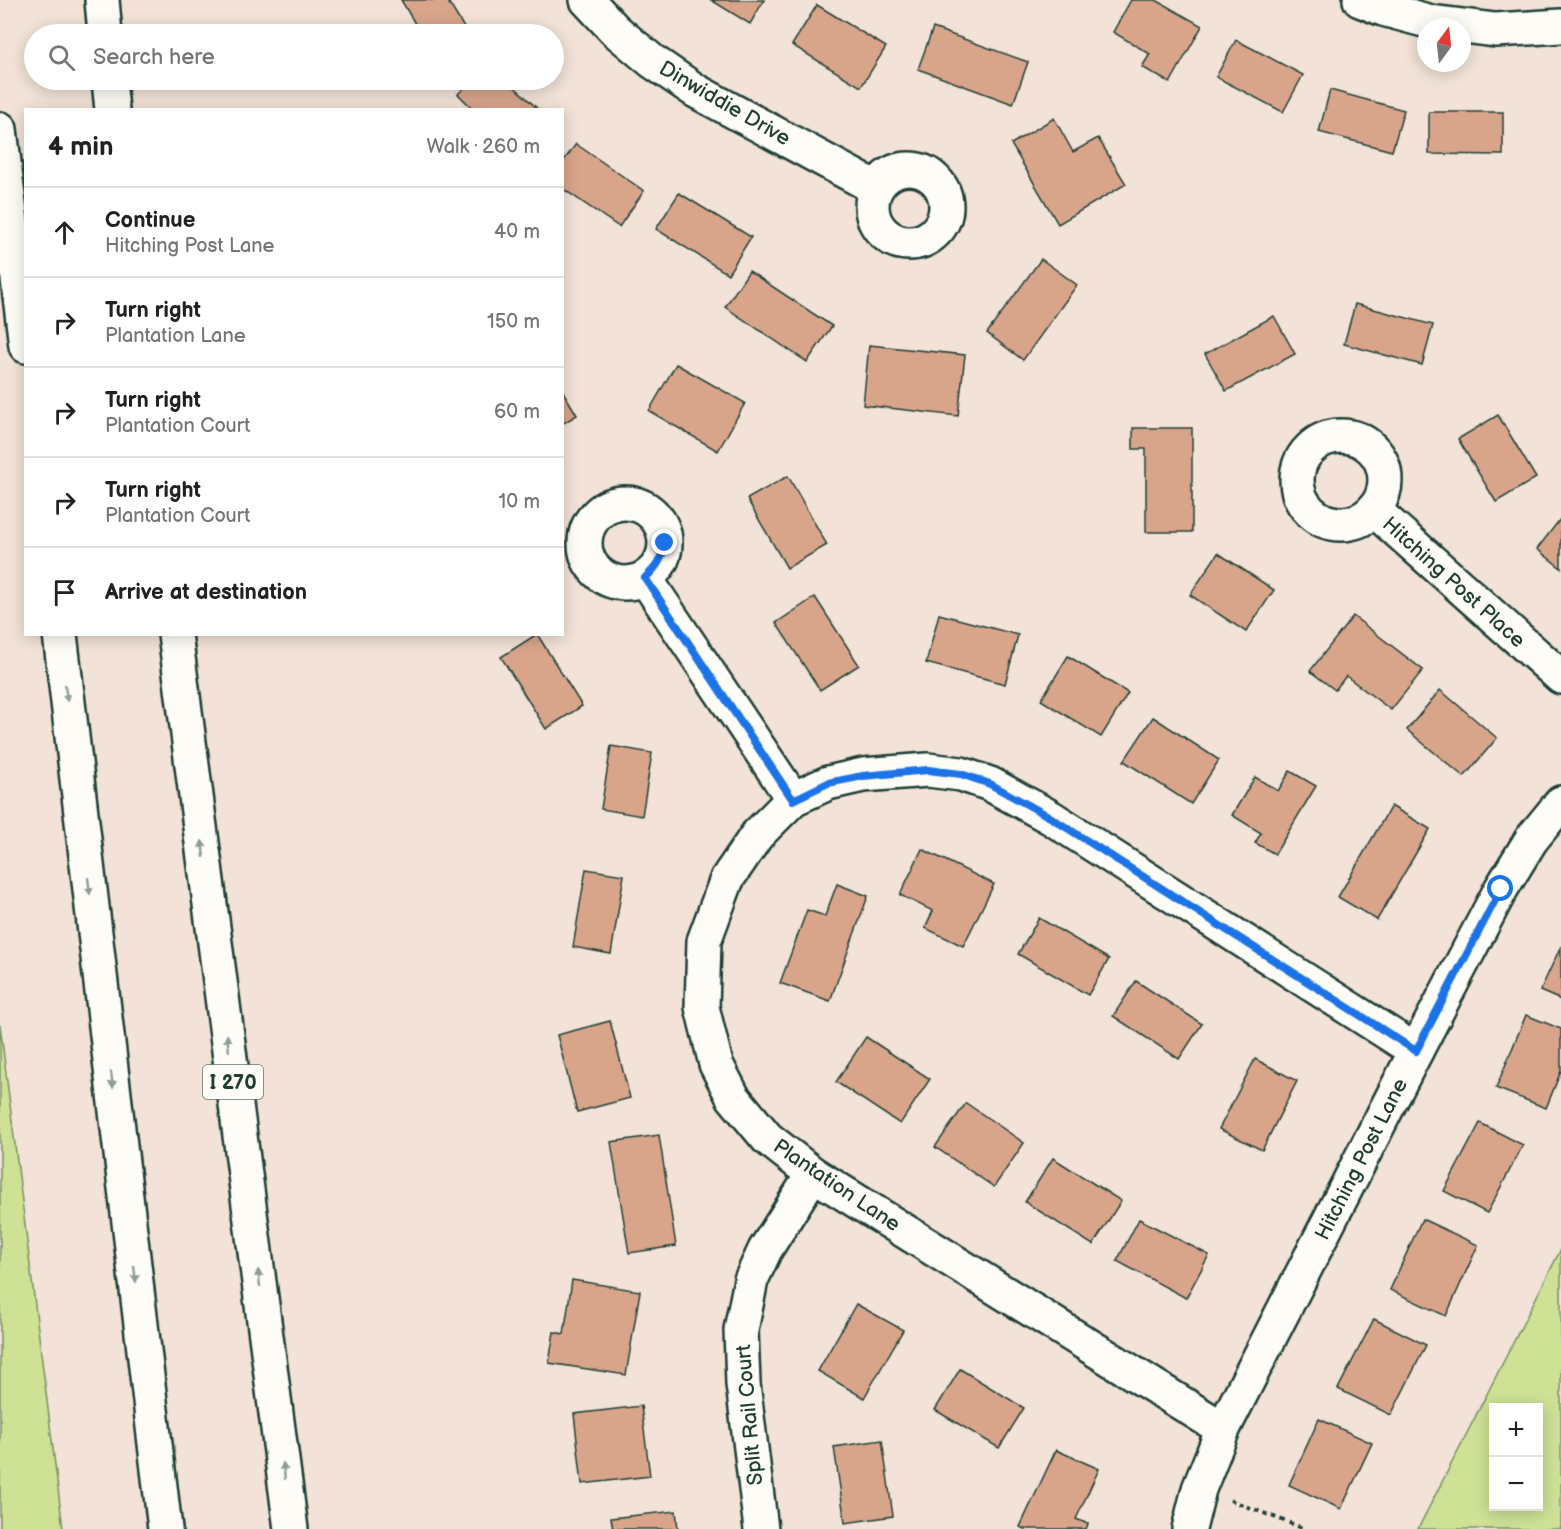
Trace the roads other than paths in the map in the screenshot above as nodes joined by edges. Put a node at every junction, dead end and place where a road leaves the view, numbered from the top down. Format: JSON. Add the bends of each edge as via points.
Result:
{"nodes":[{"id":1,"x":102,"y":0,"type":"edge"},
{"id":2,"x":116,"y":0,"type":"edge"},
{"id":3,"x":587,"y":0,"type":"edge"},
{"id":4,"x":1360,"y":0,"type":"edge"},
{"id":5,"x":104,"y":24,"type":"edge"},
{"id":6,"x":117,"y":24,"type":"edge"},
{"id":7,"x":1561,"y":26,"type":"edge"},
{"id":8,"x":111,"y":90,"type":"edge"},
{"id":9,"x":118,"y":90,"type":"edge"},
{"id":10,"x":112,"y":108,"type":"edge"},
{"id":11,"x":119,"y":108,"type":"edge"},
{"id":12,"x":0,"y":129,"type":"edge"},
{"id":13,"x":876,"y":188,"type":"dead end"},
{"id":14,"x":24,"y":329,"type":"edge"},
{"id":15,"x":1374,"y":510,"type":"dead end"},
{"id":16,"x":645,"y":578,"type":"dead end"},
{"id":17,"x":60,"y":636,"type":"edge"},
{"id":18,"x":175,"y":636,"type":"edge"},
{"id":19,"x":1561,"y":677,"type":"edge"},
{"id":20,"x":793,"y":800,"type":"junction"},
{"id":21,"x":1561,"y":803,"type":"edge"},
{"id":22,"x":1416,"y":1051,"type":"junction"},
{"id":23,"x":813,"y":1174,"type":"junction"},
{"id":24,"x":1223,"y":1429,"type":"junction"},
{"id":25,"x":165,"y":1529,"type":"edge"},
{"id":26,"x":291,"y":1529,"type":"edge"},
{"id":27,"x":760,"y":1529,"type":"edge"},
{"id":28,"x":1189,"y":1529,"type":"edge"}],
"edges":[{"from":1,"to":5,"type":"main road"},
{"from":2,"to":6,"type":"main road"},
{"from":3,"to":13,"type":"main road","name":"Dinwiddie Drive","via":[[652,61],[696,91]]},
{"from":4,"to":7,"type":"main road","via":[[1431,22],[1495,30]]},
{"from":8,"to":10,"type":"main road"},
{"from":9,"to":11,"type":"main road"},
{"from":12,"to":14,"type":"main road"},
{"from":15,"to":19,"type":"main road","name":"Hitching Post Place"},
{"from":16,"to":20,"type":"main road"},
{"from":17,"to":25,"type":"main road","one_way":true},
{"from":26,"to":18,"type":"main road","number":"I 270","one_way":true},
{"from":20,"to":22,"type":"main road","name":"Plantation Lane","via":[[828,783],[928,770],[961,774],[990,784],[1050,817]]},
{"from":20,"to":23,"type":"main road","name":"Plantation Lane","via":[[757,836],[728,879],[704,941],[702,1007],[716,1065],[733,1097],[767,1137]]},
{"from":21,"to":22,"type":"main road","name":"Hitching Post Lane","via":[[1531,840],[1501,889]]},
{"from":22,"to":24,"type":"main road","name":"Hitching Post Lane"},
{"from":23,"to":24,"type":"main road","name":"Plantation Lane"},
{"from":23,"to":27,"type":"main road","name":"Split Rail Court","via":[[765,1250],[751,1280],[741,1330],[743,1384]]},
{"from":24,"to":28,"type":"main road","name":"Hitching Post Lane","via":[[1199,1489]]}]}
